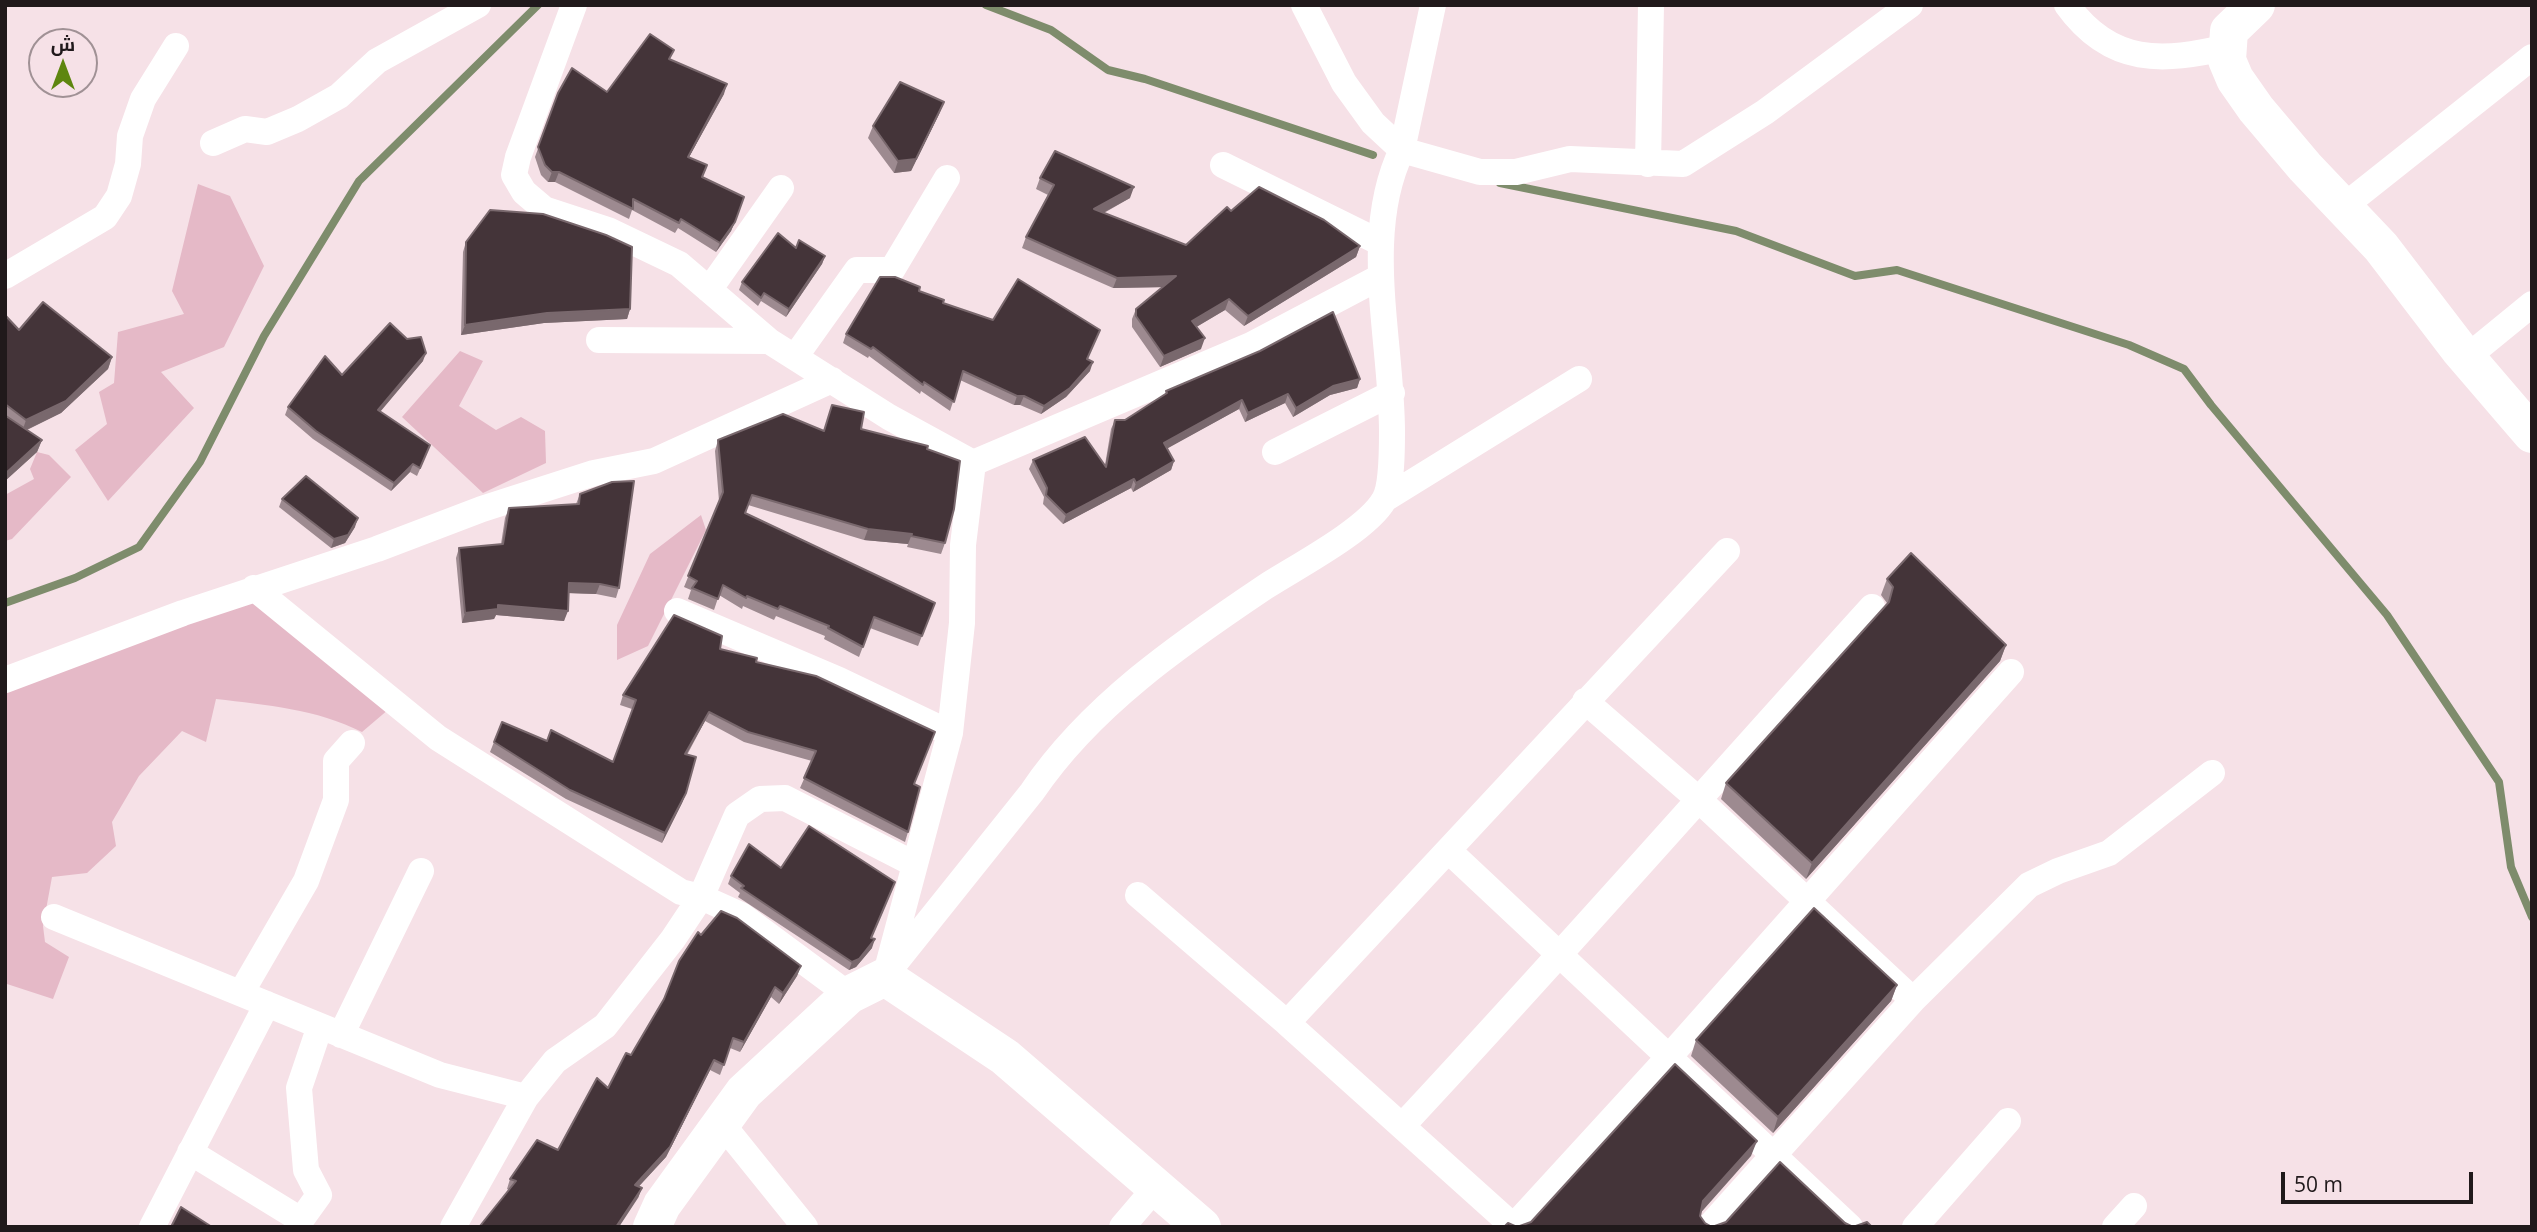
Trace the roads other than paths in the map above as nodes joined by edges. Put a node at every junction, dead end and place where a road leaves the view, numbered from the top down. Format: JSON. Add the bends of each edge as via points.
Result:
{"nodes":[{"id":1,"x":478,"y":5,"type":"edge"},
{"id":2,"x":574,"y":5,"type":"edge"},
{"id":3,"x":1304,"y":5,"type":"edge"},
{"id":4,"x":1433,"y":5,"type":"edge"},
{"id":5,"x":1651,"y":5,"type":"edge"},
{"id":6,"x":1910,"y":5,"type":"edge"},
{"id":7,"x":2067,"y":5,"type":"edge"},
{"id":8,"x":2256,"y":5,"type":"edge"},
{"id":9,"x":2229,"y":39,"type":"junction"},
{"id":10,"x":176,"y":46,"type":"dead end"},
{"id":11,"x":2532,"y":57,"type":"edge"},
{"id":12,"x":213,"y":143,"type":"dead end"},
{"id":13,"x":1398,"y":158,"type":"junction"},
{"id":14,"x":1648,"y":164,"type":"junction"},
{"id":15,"x":1223,"y":165,"type":"dead end"},
{"id":16,"x":947,"y":178,"type":"dead end"},
{"id":17,"x":781,"y":188,"type":"dead end"},
{"id":18,"x":2343,"y":207,"type":"junction"},
{"id":19,"x":1381,"y":243,"type":"junction"},
{"id":20,"x":5,"y":276,"type":"edge"},
{"id":21,"x":1380,"y":277,"type":"junction"},
{"id":22,"x":709,"y":290,"type":"junction"},
{"id":23,"x":2532,"y":304,"type":"edge"},
{"id":24,"x":599,"y":340,"type":"dead end"},
{"id":25,"x":769,"y":341,"type":"junction"},
{"id":26,"x":795,"y":356,"type":"junction"},
{"id":27,"x":2466,"y":358,"type":"junction"},
{"id":28,"x":1579,"y":379,"type":"dead end"},
{"id":29,"x":832,"y":380,"type":"junction"},
{"id":30,"x":1392,"y":393,"type":"junction"},
{"id":31,"x":2532,"y":434,"type":"edge"},
{"id":32,"x":1275,"y":453,"type":"dead end"},
{"id":33,"x":973,"y":463,"type":"junction"},
{"id":34,"x":1385,"y":499,"type":"junction"},
{"id":35,"x":1727,"y":551,"type":"dead end"},
{"id":36,"x":254,"y":588,"type":"junction"},
{"id":37,"x":1872,"y":607,"type":"dead end"},
{"id":38,"x":677,"y":611,"type":"dead end"},
{"id":39,"x":2011,"y":672,"type":"dead end"},
{"id":40,"x":5,"y":680,"type":"edge"},
{"id":41,"x":1585,"y":701,"type":"junction"},
{"id":42,"x":950,"y":733,"type":"junction"},
{"id":43,"x":352,"y":743,"type":"dead end"},
{"id":44,"x":2212,"y":773,"type":"dead end"},
{"id":45,"x":1698,"y":799,"type":"junction"},
{"id":46,"x":1450,"y":852,"type":"junction"},
{"id":47,"x":914,"y":864,"type":"junction"},
{"id":48,"x":421,"y":871,"type":"dead end"},
{"id":49,"x":1138,"y":895,"type":"dead end"},
{"id":50,"x":701,"y":897,"type":"junction"},
{"id":51,"x":1807,"y":901,"type":"junction"},
{"id":52,"x":54,"y":917,"type":"dead end"},
{"id":53,"x":1561,"y":956,"type":"junction"},
{"id":54,"x":885,"y":977,"type":"junction"},
{"id":55,"x":241,"y":993,"type":"junction"},
{"id":56,"x":849,"y":995,"type":"junction"},
{"id":57,"x":1913,"y":1000,"type":"junction"},
{"id":58,"x":267,"y":1004,"type":"junction"},
{"id":59,"x":1287,"y":1023,"type":"junction"},
{"id":60,"x":330,"y":1030,"type":"junction"},
{"id":61,"x":1668,"y":1058,"type":"junction"},
{"id":62,"x":526,"y":1097,"type":"junction"},
{"id":63,"x":2008,"y":1121,"type":"dead end"},
{"id":64,"x":722,"y":1124,"type":"junction"},
{"id":65,"x":1403,"y":1125,"type":"junction"},
{"id":66,"x":190,"y":1152,"type":"junction"},
{"id":67,"x":1776,"y":1156,"type":"junction"},
{"id":68,"x":1157,"y":1186,"type":"junction"},
{"id":69,"x":2134,"y":1206,"type":"dead end"},
{"id":70,"x":152,"y":1227,"type":"edge"},
{"id":71,"x":453,"y":1227,"type":"edge"},
{"id":72,"x":652,"y":1227,"type":"edge"},
{"id":73,"x":805,"y":1227,"type":"edge"},
{"id":74,"x":1122,"y":1227,"type":"edge"},
{"id":75,"x":1202,"y":1227,"type":"edge"},
{"id":76,"x":1514,"y":1227,"type":"edge"},
{"id":77,"x":1709,"y":1227,"type":"edge"},
{"id":78,"x":1850,"y":1227,"type":"edge"},
{"id":79,"x":1915,"y":1227,"type":"edge"},
{"id":80,"x":2115,"y":1227,"type":"edge"}],
"edges":[{"from":1,"to":12,"type":"street","via":[[377,61],[339,96],[298,119],[267,132],[245,129]]},
{"from":2,"to":22,"type":"street","via":[[524,136],[514,175],[518,184],[544,209],[608,230],[679,264]]},
{"from":3,"to":13,"type":"street","via":[[1344,83]]},
{"from":4,"to":13,"type":"street"},
{"from":5,"to":14,"type":"street"},
{"from":6,"to":14,"type":"street","via":[[1765,112],[1683,164]]},
{"from":7,"to":9,"type":"street","via":[[2119,51],[2189,56]]},
{"from":8,"to":9,"type":"street"},
{"from":9,"to":18,"type":"street","via":[[2227,60],[2235,79]]},
{"from":10,"to":20,"type":"street","via":[[143,99],[130,136],[119,196],[105,217]]},
{"from":11,"to":18,"type":"street"},
{"from":13,"to":14,"type":"street","via":[[1480,172],[1516,172],[1570,159]]},
{"from":13,"to":19,"type":"street","via":[[1382,215]]},
{"from":15,"to":19,"type":"street"},
{"from":16,"to":26,"type":"street","via":[[892,270],[857,270]]},
{"from":17,"to":22,"type":"street"},
{"from":18,"to":27,"type":"street","via":[[2381,247]]},
{"from":19,"to":21,"type":"street"},
{"from":21,"to":30,"type":"street"},
{"from":21,"to":33,"type":"street","via":[[1251,345]]},
{"from":22,"to":25,"type":"street"},
{"from":23,"to":27,"type":"street"},
{"from":24,"to":25,"type":"street"},
{"from":25,"to":26,"type":"street"},
{"from":26,"to":29,"type":"street"},
{"from":27,"to":31,"type":"street"},
{"from":28,"to":34,"type":"street"},
{"from":29,"to":33,"type":"street"},
{"from":29,"to":36,"type":"street","via":[[654,461],[594,474],[482,509]]},
{"from":30,"to":32,"type":"street"},
{"from":30,"to":34,"type":"street","via":[[1392,452]]},
{"from":33,"to":42,"type":"street"},
{"from":34,"to":54,"type":"street","via":[[1360,526],[1183,643],[1114,701],[1052,762]]},
{"from":35,"to":41,"type":"street"},
{"from":36,"to":40,"type":"street"},
{"from":36,"to":50,"type":"street","via":[[438,738],[681,892]]},
{"from":37,"to":45,"type":"street"},
{"from":38,"to":42,"type":"street"},
{"from":39,"to":51,"type":"street"},
{"from":41,"to":45,"type":"street"},
{"from":41,"to":46,"type":"street"},
{"from":42,"to":47,"type":"street"},
{"from":43,"to":55,"type":"street","via":[[335,761],[335,800],[306,881]]},
{"from":44,"to":57,"type":"street","via":[[2109,853],[2029,886]]},
{"from":45,"to":51,"type":"street"},
{"from":45,"to":53,"type":"street"},
{"from":46,"to":53,"type":"street"},
{"from":46,"to":59,"type":"street"},
{"from":47,"to":50,"type":"street","via":[[785,798],[760,799],[737,815]]},
{"from":47,"to":54,"type":"street"},
{"from":48,"to":60,"type":"street"},
{"from":49,"to":59,"type":"street"},
{"from":50,"to":56,"type":"street","via":[[741,915]]},
{"from":50,"to":62,"type":"street","via":[[605,1026],[555,1062]]},
{"from":51,"to":57,"type":"street"},
{"from":51,"to":61,"type":"street"},
{"from":52,"to":55,"type":"street"},
{"from":53,"to":61,"type":"street"},
{"from":53,"to":65,"type":"street"},
{"from":54,"to":56,"type":"street"},
{"from":54,"to":68,"type":"street","via":[[1005,1057]]},
{"from":55,"to":58,"type":"street"},
{"from":56,"to":64,"type":"street","via":[[744,1092]]},
{"from":57,"to":67,"type":"street"},
{"from":58,"to":60,"type":"street"},
{"from":58,"to":66,"type":"street"},
{"from":59,"to":65,"type":"street"},
{"from":60,"to":62,"type":"street","via":[[440,1075]]},
{"from":60,"to":66,"type":"street","via":[[299,1088],[306,1170],[318,1195],[301,1220]]},
{"from":61,"to":67,"type":"street"},
{"from":61,"to":76,"type":"street"},
{"from":62,"to":71,"type":"street"},
{"from":63,"to":79,"type":"street"},
{"from":64,"to":72,"type":"street","via":[[662,1205]]},
{"from":64,"to":73,"type":"street"},
{"from":65,"to":76,"type":"street"},
{"from":66,"to":70,"type":"street"},
{"from":67,"to":77,"type":"street"},
{"from":67,"to":78,"type":"street"},
{"from":68,"to":74,"type":"street"},
{"from":68,"to":75,"type":"street"},
{"from":69,"to":80,"type":"street"}]}
